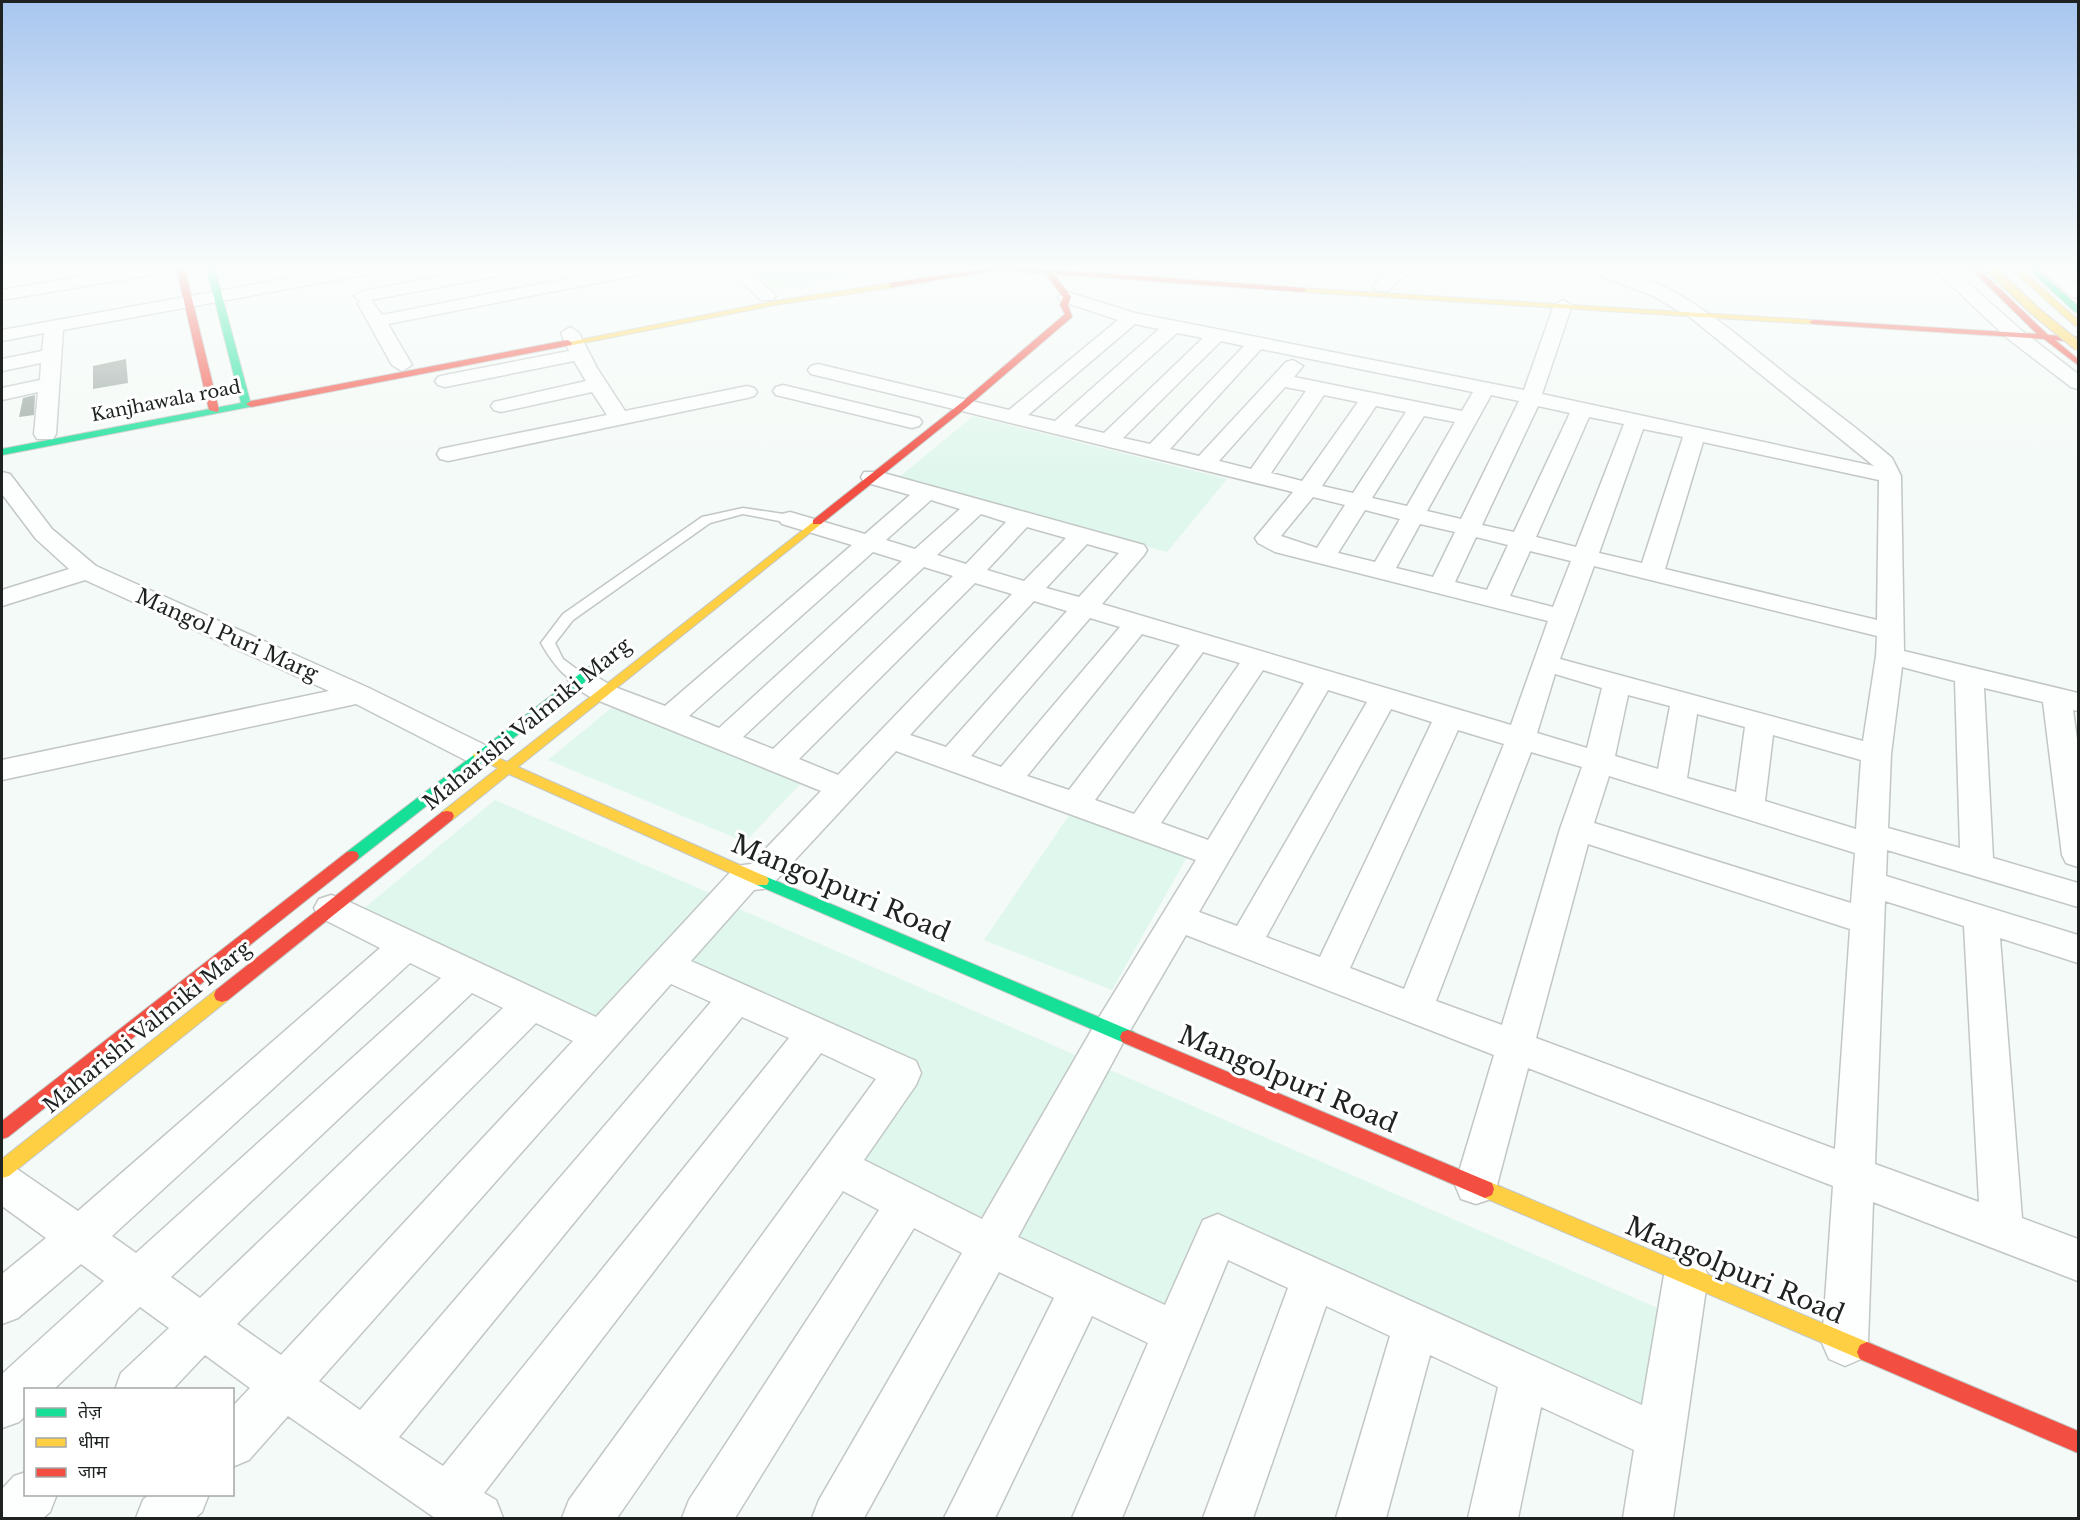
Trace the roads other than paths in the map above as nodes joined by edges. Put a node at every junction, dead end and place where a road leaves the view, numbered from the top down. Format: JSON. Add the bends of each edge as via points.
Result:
{"nodes":[{"id":1,"x":53,"y":337,"type":"edge"},
{"id":2,"x":197,"y":337,"type":"edge"},
{"id":3,"x":229,"y":337,"type":"edge"},
{"id":4,"x":386,"y":337,"type":"edge"},
{"id":5,"x":641,"y":337,"type":"edge"},
{"id":6,"x":651,"y":337,"type":"edge"},
{"id":7,"x":1038,"y":337,"type":"edge"},
{"id":8,"x":1108,"y":337,"type":"edge"},
{"id":9,"x":1161,"y":337,"type":"edge"},
{"id":10,"x":1215,"y":337,"type":"edge"},
{"id":11,"x":1221,"y":337,"type":"edge"},
{"id":12,"x":1552,"y":337,"type":"edge"},
{"id":13,"x":1725,"y":337,"type":"edge"},
{"id":14,"x":2018,"y":337,"type":"edge"},
{"id":15,"x":2046,"y":337,"type":"joint"},
{"id":16,"x":2079,"y":339,"type":"edge"},
{"id":17,"x":1256,"y":344,"type":"junction"},
{"id":18,"x":1304,"y":354,"type":"junction"},
{"id":19,"x":51,"y":355,"type":"junction"},
{"id":20,"x":582,"y":356,"type":"junction"},
{"id":21,"x":2079,"y":363,"type":"edge"},
{"id":22,"x":2,"y":365,"type":"edge"},
{"id":23,"x":402,"y":365,"type":"junction"},
{"id":24,"x":818,"y":370,"type":"dead end"},
{"id":25,"x":1280,"y":380,"type":"junction"},
{"id":26,"x":445,"y":381,"type":"dead end"},
{"id":27,"x":2079,"y":383,"type":"edge"},
{"id":28,"x":49,"y":384,"type":"junction"},
{"id":29,"x":1319,"y":388,"type":"junction"},
{"id":30,"x":1485,"y":388,"type":"junction"},
{"id":31,"x":783,"y":391,"type":"dead end"},
{"id":32,"x":747,"y":392,"type":"dead end"},
{"id":33,"x":2,"y":394,"type":"edge"},
{"id":34,"x":1371,"y":398,"type":"junction"},
{"id":35,"x":1531,"y":398,"type":"junction"},
{"id":36,"x":952,"y":399,"type":"junction"},
{"id":37,"x":246,"y":400,"type":"junction"},
{"id":38,"x":214,"y":406,"type":"junction"},
{"id":39,"x":501,"y":406,"type":"dead end"},
{"id":40,"x":1419,"y":408,"type":"junction"},
{"id":41,"x":1582,"y":409,"type":"junction"},
{"id":42,"x":1013,"y":417,"type":"junction"},
{"id":43,"x":619,"y":418,"type":"junction"},
{"id":44,"x":1466,"y":418,"type":"junction"},
{"id":45,"x":1636,"y":420,"type":"junction"},
{"id":46,"x":912,"y":422,"type":"junction"},
{"id":47,"x":1060,"y":428,"type":"junction"},
{"id":48,"x":1695,"y":432,"type":"junction"},
{"id":49,"x":45,"y":434,"type":"junction"},
{"id":50,"x":1109,"y":440,"type":"junction"},
{"id":51,"x":2,"y":443,"type":"edge"},
{"id":52,"x":909,"y":448,"type":"junction"},
{"id":53,"x":2,"y":452,"type":"edge"},
{"id":54,"x":1155,"y":452,"type":"junction"},
{"id":55,"x":448,"y":454,"type":"dead end"},
{"id":56,"x":1204,"y":464,"type":"junction"},
{"id":57,"x":1890,"y":476,"type":"junction"},
{"id":58,"x":872,"y":477,"type":"junction"},
{"id":59,"x":1257,"y":477,"type":"junction"},
{"id":60,"x":2,"y":479,"type":"edge"},
{"id":61,"x":1308,"y":489,"type":"junction"},
{"id":62,"x":927,"y":492,"type":"junction"},
{"id":63,"x":1359,"y":502,"type":"junction"},
{"id":64,"x":10,"y":505,"type":"edge"},
{"id":65,"x":976,"y":506,"type":"junction"},
{"id":66,"x":1414,"y":514,"type":"junction"},
{"id":67,"x":1022,"y":519,"type":"junction"},
{"id":68,"x":796,"y":521,"type":"junction"},
{"id":69,"x":1469,"y":528,"type":"junction"},
{"id":70,"x":1082,"y":535,"type":"junction"},
{"id":71,"x":1522,"y":542,"type":"junction"},
{"id":72,"x":872,"y":544,"type":"junction"},
{"id":73,"x":1323,"y":557,"type":"junction"},
{"id":74,"x":1584,"y":557,"type":"junction"},
{"id":75,"x":922,"y":559,"type":"junction"},
{"id":76,"x":87,"y":571,"type":"junction"},
{"id":77,"x":1382,"y":571,"type":"junction"},
{"id":78,"x":970,"y":573,"type":"junction"},
{"id":79,"x":1651,"y":573,"type":"junction"},
{"id":80,"x":1441,"y":586,"type":"junction"},
{"id":81,"x":1031,"y":591,"type":"junction"},
{"id":82,"x":2,"y":597,"type":"edge"},
{"id":83,"x":1496,"y":600,"type":"junction"},
{"id":84,"x":1085,"y":608,"type":"junction"},
{"id":85,"x":1562,"y":617,"type":"junction"},
{"id":86,"x":1137,"y":623,"type":"junction"},
{"id":87,"x":1197,"y":641,"type":"junction"},
{"id":88,"x":1890,"y":644,"type":"junction"},
{"id":89,"x":619,"y":650,"type":"dead end"},
{"id":90,"x":1257,"y":659,"type":"junction"},
{"id":91,"x":1545,"y":663,"type":"junction"},
{"id":92,"x":1969,"y":675,"type":"junction"},
{"id":93,"x":1321,"y":678,"type":"junction"},
{"id":94,"x":1617,"y":683,"type":"junction"},
{"id":95,"x":591,"y":685,"type":"junction"},
{"id":96,"x":359,"y":694,"type":"junction"},
{"id":97,"x":1383,"y":697,"type":"junction"},
{"id":98,"x":2068,"y":700,"type":"edge"},
{"id":99,"x":1685,"y":702,"type":"junction"},
{"id":100,"x":1449,"y":717,"type":"junction"},
{"id":101,"x":669,"y":718,"type":"junction"},
{"id":102,"x":1760,"y":722,"type":"junction"},
{"id":103,"x":2070,"y":736,"type":"edge"},
{"id":104,"x":890,"y":738,"type":"junction"},
{"id":105,"x":1521,"y":738,"type":"junction"},
{"id":106,"x":723,"y":740,"type":"junction"},
{"id":107,"x":1876,"y":754,"type":"junction"},
{"id":108,"x":480,"y":755,"type":"junction"},
{"id":109,"x":951,"y":760,"type":"junction"},
{"id":110,"x":778,"y":762,"type":"junction"},
{"id":111,"x":1599,"y":762,"type":"junction"},
{"id":112,"x":507,"y":767,"type":"junction"},
{"id":113,"x":2,"y":770,"type":"edge"},
{"id":114,"x":1007,"y":780,"type":"junction"},
{"id":115,"x":1671,"y":783,"type":"junction"},
{"id":116,"x":842,"y":788,"type":"junction"},
{"id":117,"x":1075,"y":804,"type":"junction"},
{"id":118,"x":1749,"y":807,"type":"junction"},
{"id":119,"x":1141,"y":828,"type":"junction"},
{"id":120,"x":1576,"y":829,"type":"junction"},
{"id":121,"x":1871,"y":840,"type":"junction"},
{"id":122,"x":1214,"y":854,"type":"junction"},
{"id":123,"x":2079,"y":855,"type":"edge"},
{"id":124,"x":1977,"y":865,"type":"junction"},
{"id":125,"x":752,"y":877,"type":"junction"},
{"id":126,"x":1869,"y":883,"type":"junction"},
{"id":127,"x":2079,"y":895,"type":"edge"},
{"id":128,"x":331,"y":908,"type":"junction"},
{"id":129,"x":1177,"y":918,"type":"junction"},
{"id":130,"x":1981,"y":919,"type":"junction"},
{"id":131,"x":1867,"y":921,"type":"junction"},
{"id":132,"x":1245,"y":944,"type":"junction"},
{"id":133,"x":405,"y":947,"type":"junction"},
{"id":134,"x":2079,"y":949,"type":"edge"},
{"id":135,"x":666,"y":966,"type":"junction"},
{"id":136,"x":469,"y":974,"type":"junction"},
{"id":137,"x":1329,"y":975,"type":"junction"},
{"id":138,"x":737,"y":998,"type":"junction"},
{"id":139,"x":531,"y":1004,"type":"junction"},
{"id":140,"x":1415,"y":1008,"type":"junction"},
{"id":141,"x":1111,"y":1030,"type":"junction"},
{"id":142,"x":814,"y":1033,"type":"junction"},
{"id":143,"x":601,"y":1037,"type":"junction"},
{"id":144,"x":1515,"y":1046,"type":"junction"},
{"id":145,"x":2,"y":1131,"type":"edge"},
{"id":146,"x":835,"y":1166,"type":"junction"},
{"id":147,"x":2,"y":1170,"type":"edge"},
{"id":148,"x":1853,"y":1173,"type":"junction"},
{"id":149,"x":2,"y":1182,"type":"edge"},
{"id":150,"x":1476,"y":1185,"type":"junction"},
{"id":151,"x":906,"y":1204,"type":"junction"},
{"id":152,"x":2002,"y":1232,"type":"junction"},
{"id":153,"x":80,"y":1237,"type":"junction"},
{"id":154,"x":991,"y":1246,"type":"junction"},
{"id":155,"x":2079,"y":1260,"type":"edge"},
{"id":156,"x":1686,"y":1275,"type":"junction"},
{"id":157,"x":138,"y":1278,"type":"junction"},
{"id":158,"x":1314,"y":1278,"type":"junction"},
{"id":159,"x":1083,"y":1289,"type":"junction"},
{"id":160,"x":2,"y":1302,"type":"edge"},
{"id":161,"x":1416,"y":1325,"type":"junction"},
{"id":162,"x":203,"y":1326,"type":"junction"},
{"id":163,"x":1176,"y":1333,"type":"junction"},
{"id":164,"x":1845,"y":1343,"type":"junction"},
{"id":165,"x":1524,"y":1375,"type":"junction"},
{"id":166,"x":287,"y":1385,"type":"junction"},
{"id":167,"x":139,"y":1388,"type":"edge"},
{"id":168,"x":2,"y":1405,"type":"edge"},
{"id":169,"x":1661,"y":1438,"type":"junction"},
{"id":170,"x":234,"y":1441,"type":"edge"},
{"id":171,"x":364,"y":1442,"type":"junction"},
{"id":172,"x":2079,"y":1442,"type":"edge"},
{"id":173,"x":30,"y":1496,"type":"edge"},
{"id":174,"x":182,"y":1496,"type":"edge"},
{"id":175,"x":464,"y":1508,"type":"edge"},
{"id":176,"x":8,"y":1518,"type":"edge"},
{"id":177,"x":161,"y":1518,"type":"edge"},
{"id":178,"x":587,"y":1518,"type":"edge"},
{"id":179,"x":707,"y":1518,"type":"edge"},
{"id":180,"x":837,"y":1518,"type":"edge"},
{"id":181,"x":969,"y":1518,"type":"edge"},
{"id":182,"x":1097,"y":1518,"type":"edge"},
{"id":183,"x":1228,"y":1518,"type":"edge"},
{"id":184,"x":1361,"y":1518,"type":"edge"},
{"id":185,"x":1493,"y":1518,"type":"edge"},
{"id":186,"x":1648,"y":1518,"type":"edge"}],
"edges":[{"from":1,"to":19,"type":"street"},
{"from":2,"to":38,"type":"main road"},
{"from":3,"to":37,"type":"main road"},
{"from":4,"to":23,"type":"street"},
{"from":5,"to":20,"type":"main road","name":"Kanjhawala road"},
{"from":6,"to":20,"type":"main road","name":"Kanjhawala road"},
{"from":7,"to":36,"type":"main road","name":"Maharishi Valmiki Marg"},
{"from":8,"to":42,"type":"street"},
{"from":9,"to":47,"type":"street"},
{"from":10,"to":50,"type":"street"},
{"from":11,"to":17,"type":"street"},
{"from":12,"to":35,"type":"street"},
{"from":13,"to":57,"type":"street","via":[[1873,453]]},
{"from":14,"to":27,"type":"street"},
{"from":15,"to":16,"type":"main road"},
{"from":15,"to":21,"type":"main road"},
{"from":17,"to":18,"type":"street"},
{"from":17,"to":54,"type":"street"},
{"from":18,"to":25,"type":"street"},
{"from":18,"to":30,"type":"street"},
{"from":19,"to":22,"type":"street"},
{"from":19,"to":28,"type":"street"},
{"from":20,"to":23,"type":"main road","name":"Kanjhawala road"},
{"from":20,"to":26,"type":"street","via":[[520,381],[514,368]]},
{"from":20,"to":37,"type":"main road","name":"Kanjhawala road"},
{"from":20,"to":39,"type":"street"},
{"from":20,"to":43,"type":"street"},
{"from":23,"to":37,"type":"main road","name":"Kanjhawala road"},
{"from":24,"to":36,"type":"street"},
{"from":25,"to":29,"type":"street"},
{"from":25,"to":56,"type":"street"},
{"from":28,"to":33,"type":"street"},
{"from":28,"to":49,"type":"street"},
{"from":29,"to":34,"type":"street"},
{"from":29,"to":59,"type":"street"},
{"from":30,"to":35,"type":"street"},
{"from":30,"to":44,"type":"street"},
{"from":31,"to":46,"type":"street"},
{"from":32,"to":43,"type":"street"},
{"from":34,"to":40,"type":"street"},
{"from":34,"to":61,"type":"street"},
{"from":35,"to":41,"type":"street"},
{"from":35,"to":69,"type":"street"},
{"from":36,"to":42,"type":"street"},
{"from":36,"to":46,"type":"main road","name":"Maharishi Valmiki Marg"},
{"from":36,"to":52,"type":"main road","name":"Maharishi Valmiki Marg"},
{"from":37,"to":38,"type":"main road","name":"Kanjhawala road"},
{"from":38,"to":49,"type":"main road","name":"Kanjhawala road"},
{"from":38,"to":53,"type":"main road","name":"Kanjhawala road"},
{"from":40,"to":44,"type":"street"},
{"from":40,"to":63,"type":"street"},
{"from":41,"to":45,"type":"street"},
{"from":41,"to":71,"type":"street"},
{"from":42,"to":47,"type":"street"},
{"from":43,"to":55,"type":"street"},
{"from":44,"to":66,"type":"street"},
{"from":45,"to":48,"type":"street"},
{"from":45,"to":74,"type":"street"},
{"from":46,"to":52,"type":"main road","name":"Maharishi Valmiki Marg","via":[[891,439]]},
{"from":47,"to":50,"type":"street"},
{"from":48,"to":57,"type":"street"},
{"from":48,"to":79,"type":"street"},
{"from":49,"to":51,"type":"main road","name":"Kanjhawala road"},
{"from":50,"to":54,"type":"street"},
{"from":52,"to":58,"type":"main road","name":"Maharishi Valmiki Marg"},
{"from":54,"to":56,"type":"street"},
{"from":56,"to":59,"type":"street"},
{"from":57,"to":88,"type":"street"},
{"from":58,"to":62,"type":"street"},
{"from":58,"to":68,"type":"main road","name":"Maharishi Valmiki Marg"},
{"from":59,"to":61,"type":"street"},
{"from":60,"to":64,"type":"street","name":"Mangol Puri Marg"},
{"from":61,"to":63,"type":"street"},
{"from":61,"to":73,"type":"street","via":[[1267,538],[1274,544]]},
{"from":62,"to":65,"type":"street"},
{"from":62,"to":72,"type":"street"},
{"from":63,"to":66,"type":"street"},
{"from":63,"to":73,"type":"street"},
{"from":64,"to":76,"type":"street","name":"Mangol Puri Marg"},
{"from":65,"to":67,"type":"street"},
{"from":65,"to":75,"type":"street"},
{"from":66,"to":69,"type":"street"},
{"from":66,"to":77,"type":"street"},
{"from":67,"to":70,"type":"street"},
{"from":67,"to":78,"type":"street"},
{"from":68,"to":72,"type":"street"},
{"from":68,"to":95,"type":"main road","name":"Maharishi Valmiki Marg"},
{"from":68,"to":95,"type":"lane","via":[[743,511],[706,520],[568,617],[548,643],[558,661]]},
{"from":69,"to":71,"type":"street"},
{"from":69,"to":80,"type":"street"},
{"from":70,"to":81,"type":"street"},
{"from":70,"to":84,"type":"street","via":[[1136,550]]},
{"from":71,"to":74,"type":"street"},
{"from":71,"to":83,"type":"street"},
{"from":72,"to":75,"type":"street"},
{"from":72,"to":101,"type":"street"},
{"from":73,"to":77,"type":"street"},
{"from":74,"to":79,"type":"street"},
{"from":74,"to":85,"type":"street"},
{"from":75,"to":78,"type":"street"},
{"from":75,"to":106,"type":"street"},
{"from":76,"to":82,"type":"street"},
{"from":76,"to":96,"type":"street","name":"Mangol Puri Marg"},
{"from":77,"to":80,"type":"street"},
{"from":78,"to":81,"type":"street"},
{"from":78,"to":110,"type":"street"},
{"from":79,"to":88,"type":"street"},
{"from":80,"to":83,"type":"street"},
{"from":81,"to":84,"type":"street"},
{"from":81,"to":104,"type":"street"},
{"from":83,"to":85,"type":"street"},
{"from":84,"to":86,"type":"street"},
{"from":84,"to":109,"type":"street"},
{"from":85,"to":91,"type":"street"},
{"from":86,"to":87,"type":"street"},
{"from":86,"to":114,"type":"street"},
{"from":87,"to":90,"type":"street"},
{"from":87,"to":117,"type":"street"},
{"from":88,"to":92,"type":"street"},
{"from":88,"to":107,"type":"street"},
{"from":89,"to":95,"type":"main road","name":"Maharishi Valmiki Marg"},
{"from":90,"to":93,"type":"street"},
{"from":90,"to":119,"type":"street"},
{"from":91,"to":94,"type":"street"},
{"from":91,"to":105,"type":"street"},
{"from":92,"to":98,"type":"street"},
{"from":92,"to":124,"type":"street"},
{"from":93,"to":97,"type":"street"},
{"from":93,"to":122,"type":"street"},
{"from":94,"to":99,"type":"street"},
{"from":94,"to":111,"type":"street"},
{"from":95,"to":101,"type":"street"},
{"from":95,"to":108,"type":"main road","name":"Maharishi Valmiki Marg"},
{"from":95,"to":112,"type":"main road","name":"Maharishi Valmiki Marg"},
{"from":96,"to":108,"type":"street","name":"Mangol Puri Marg"},
{"from":96,"to":113,"type":"street"},
{"from":97,"to":100,"type":"street"},
{"from":97,"to":132,"type":"street"},
{"from":98,"to":103,"type":"street"},
{"from":99,"to":102,"type":"street"},
{"from":99,"to":115,"type":"street"},
{"from":100,"to":105,"type":"street"},
{"from":100,"to":137,"type":"street"},
{"from":101,"to":106,"type":"street"},
{"from":102,"to":107,"type":"street"},
{"from":102,"to":118,"type":"street"},
{"from":103,"to":123,"type":"street"},
{"from":104,"to":109,"type":"street"},
{"from":104,"to":116,"type":"street"},
{"from":105,"to":111,"type":"street"},
{"from":105,"to":140,"type":"street"},
{"from":106,"to":110,"type":"street"},
{"from":107,"to":121,"type":"street"},
{"from":108,"to":112,"type":"main road","name":"Mangolpuri Road"},
{"from":108,"to":145,"type":"main road","name":"Maharishi Valmiki Marg"},
{"from":109,"to":114,"type":"street"},
{"from":110,"to":116,"type":"street"},
{"from":111,"to":115,"type":"street"},
{"from":111,"to":120,"type":"street"},
{"from":112,"to":125,"type":"main road","name":"Mangolpuri Road"},
{"from":112,"to":128,"type":"main road","name":"Maharishi Valmiki Marg"},
{"from":114,"to":117,"type":"street"},
{"from":115,"to":118,"type":"street"},
{"from":116,"to":125,"type":"street"},
{"from":117,"to":119,"type":"street"},
{"from":118,"to":121,"type":"street"},
{"from":119,"to":122,"type":"street"},
{"from":120,"to":131,"type":"street"},
{"from":120,"to":144,"type":"street"},
{"from":121,"to":124,"type":"street"},
{"from":121,"to":126,"type":"street"},
{"from":122,"to":129,"type":"street"},
{"from":124,"to":127,"type":"street"},
{"from":125,"to":135,"type":"street"},
{"from":125,"to":141,"type":"main road","name":"Mangolpuri Road"},
{"from":126,"to":130,"type":"street"},
{"from":126,"to":131,"type":"street"},
{"from":128,"to":133,"type":"street"},
{"from":128,"to":147,"type":"main road","name":"Maharishi Valmiki Marg"},
{"from":129,"to":132,"type":"street"},
{"from":129,"to":141,"type":"street"},
{"from":130,"to":134,"type":"street"},
{"from":130,"to":152,"type":"street"},
{"from":131,"to":148,"type":"street"},
{"from":132,"to":137,"type":"street"},
{"from":133,"to":136,"type":"street"},
{"from":133,"to":153,"type":"street"},
{"from":135,"to":138,"type":"street"},
{"from":135,"to":143,"type":"street"},
{"from":136,"to":139,"type":"street"},
{"from":136,"to":157,"type":"street"},
{"from":137,"to":140,"type":"street"},
{"from":138,"to":142,"type":"street"},
{"from":138,"to":171,"type":"street"},
{"from":139,"to":143,"type":"street"},
{"from":139,"to":162,"type":"street"},
{"from":140,"to":144,"type":"street"},
{"from":141,"to":150,"type":"main road","name":"Mangolpuri Road"},
{"from":141,"to":154,"type":"street"},
{"from":142,"to":146,"type":"street","via":[[902,1073]]},
{"from":142,"to":175,"type":"street"},
{"from":143,"to":166,"type":"street"},
{"from":144,"to":148,"type":"street"},
{"from":144,"to":150,"type":"street"},
{"from":146,"to":151,"type":"street"},
{"from":146,"to":178,"type":"street"},
{"from":148,"to":152,"type":"street"},
{"from":148,"to":164,"type":"street"},
{"from":149,"to":153,"type":"street"},
{"from":150,"to":156,"type":"main road","name":"Mangolpuri Road"},
{"from":151,"to":154,"type":"street"},
{"from":151,"to":179,"type":"street"},
{"from":152,"to":155,"type":"street"},
{"from":153,"to":157,"type":"street"},
{"from":153,"to":160,"type":"street"},
{"from":154,"to":159,"type":"street"},
{"from":154,"to":180,"type":"street"},
{"from":156,"to":164,"type":"main road","name":"Mangolpuri Road"},
{"from":156,"to":169,"type":"street"},
{"from":157,"to":162,"type":"street"},
{"from":157,"to":168,"type":"street"},
{"from":158,"to":161,"type":"street"},
{"from":158,"to":163,"type":"street","via":[[1218,1234]]},
{"from":158,"to":183,"type":"street"},
{"from":159,"to":163,"type":"street"},
{"from":159,"to":181,"type":"street"},
{"from":161,"to":165,"type":"street"},
{"from":161,"to":184,"type":"street"},
{"from":162,"to":166,"type":"street"},
{"from":162,"to":167,"type":"street"},
{"from":163,"to":182,"type":"street"},
{"from":164,"to":172,"type":"main road","name":"Mangolpuri Road"},
{"from":165,"to":169,"type":"street"},
{"from":165,"to":185,"type":"street"},
{"from":166,"to":170,"type":"street"},
{"from":166,"to":171,"type":"street"},
{"from":169,"to":186,"type":"street"},
{"from":171,"to":175,"type":"street"},
{"from":173,"to":176,"type":"street"},
{"from":174,"to":177,"type":"street"}]}
